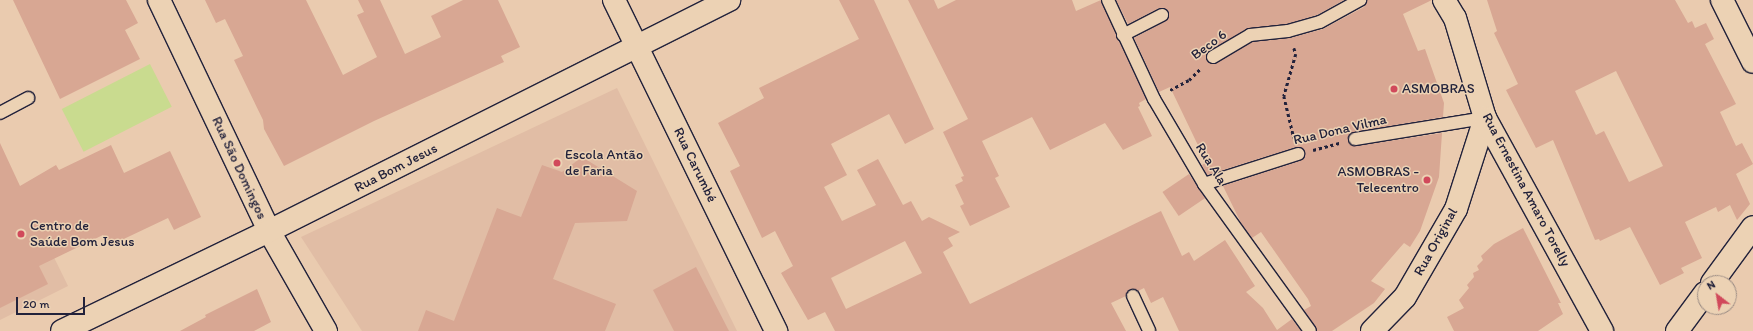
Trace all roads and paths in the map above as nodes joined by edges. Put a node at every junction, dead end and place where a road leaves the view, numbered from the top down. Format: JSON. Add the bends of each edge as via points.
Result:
{"nodes":[{"id":1,"x":159,"y":0,"type":"edge"},
{"id":2,"x":614,"y":0,"type":"edge"},
{"id":3,"x":729,"y":0,"type":"edge"},
{"id":4,"x":1108,"y":0,"type":"edge"},
{"id":5,"x":1360,"y":0,"type":"edge"},
{"id":6,"x":1444,"y":0,"type":"edge"},
{"id":7,"x":1722,"y":0,"type":"edge"},
{"id":8,"x":1162,"y":15,"type":"dead end"},
{"id":9,"x":1288,"y":31,"type":"junction"},
{"id":10,"x":1123,"y":35,"type":"junction"},
{"id":11,"x":637,"y":47,"type":"junction"},
{"id":12,"x":1213,"y":57,"type":"joint"},
{"id":13,"x":1753,"y":62,"type":"edge"},
{"id":14,"x":28,"y":98,"type":"dead end"},
{"id":15,"x":1154,"y":99,"type":"junction"},
{"id":16,"x":0,"y":113,"type":"edge"},
{"id":17,"x":1485,"y":118,"type":"junction"},
{"id":18,"x":1355,"y":139,"type":"joint"},
{"id":19,"x":1298,"y":154,"type":"junction"},
{"id":20,"x":1204,"y":184,"type":"junction"},
{"id":21,"x":1753,"y":227,"type":"edge"},
{"id":22,"x":269,"y":231,"type":"junction"},
{"id":23,"x":1718,"y":275,"type":"edge"},
{"id":24,"x":1133,"y":296,"type":"dead end"},
{"id":25,"x":1697,"y":304,"type":"edge"},
{"id":26,"x":774,"y":330,"type":"edge"},
{"id":27,"x":62,"y":331,"type":"edge"},
{"id":28,"x":326,"y":331,"type":"edge"},
{"id":29,"x":1149,"y":331,"type":"edge"},
{"id":30,"x":1310,"y":331,"type":"edge"},
{"id":31,"x":1372,"y":331,"type":"edge"},
{"id":32,"x":1602,"y":331,"type":"edge"},
{"id":33,"x":1677,"y":331,"type":"edge"}],
"edges":[{"from":1,"to":22,"type":"street","name":"Rua São Domingos"},
{"from":2,"to":11,"type":"street","name":"Rua Carumbé"},
{"from":3,"to":11,"type":"street","name":"Rua Bom Jesus"},
{"from":4,"to":10,"type":"lane","name":"Rua Ala"},
{"from":5,"to":9,"type":"lane","name":"Beco 6","via":[[1320,22]]},
{"from":6,"to":17,"type":"street","name":"Rua Ernestina Amaro Torelly","via":[[1455,18]]},
{"from":7,"to":13,"type":"street"},
{"from":8,"to":10,"type":"lane"},
{"from":9,"to":12,"type":"lane","name":"Beco 6","via":[[1250,35]]},
{"from":9,"to":19,"type":"path","via":[[1296,54],[1284,96]]},
{"from":10,"to":15,"type":"lane","name":"Rua Ala"},
{"from":11,"to":22,"type":"street","name":"Rua Bom Jesus"},
{"from":11,"to":26,"type":"street","name":"Rua Carumbé"},
{"from":12,"to":15,"type":"path","name":"Beco 6","via":[[1189,80]]},
{"from":14,"to":16,"type":"lane"},
{"from":15,"to":20,"type":"lane","name":"Rua Ala"},
{"from":17,"to":18,"type":"lane","name":"Rua Dona Vilma"},
{"from":17,"to":31,"type":"street","name":"Rua Original","via":[[1456,209],[1405,297]]},
{"from":17,"to":32,"type":"street","name":"Rua Ernestina Amaro Torelly"},
{"from":18,"to":19,"type":"path","name":"Rua Dona Vilma"},
{"from":19,"to":20,"type":"lane","name":"Rua Dona Vilma"},
{"from":20,"to":30,"type":"lane","name":"Rua Ala"},
{"from":21,"to":23,"type":"street"},
{"from":22,"to":27,"type":"street","name":"Rua Bom Jesus"},
{"from":22,"to":28,"type":"street","name":"Rua São Domingos"},
{"from":24,"to":29,"type":"lane"},
{"from":25,"to":33,"type":"street"}]}
